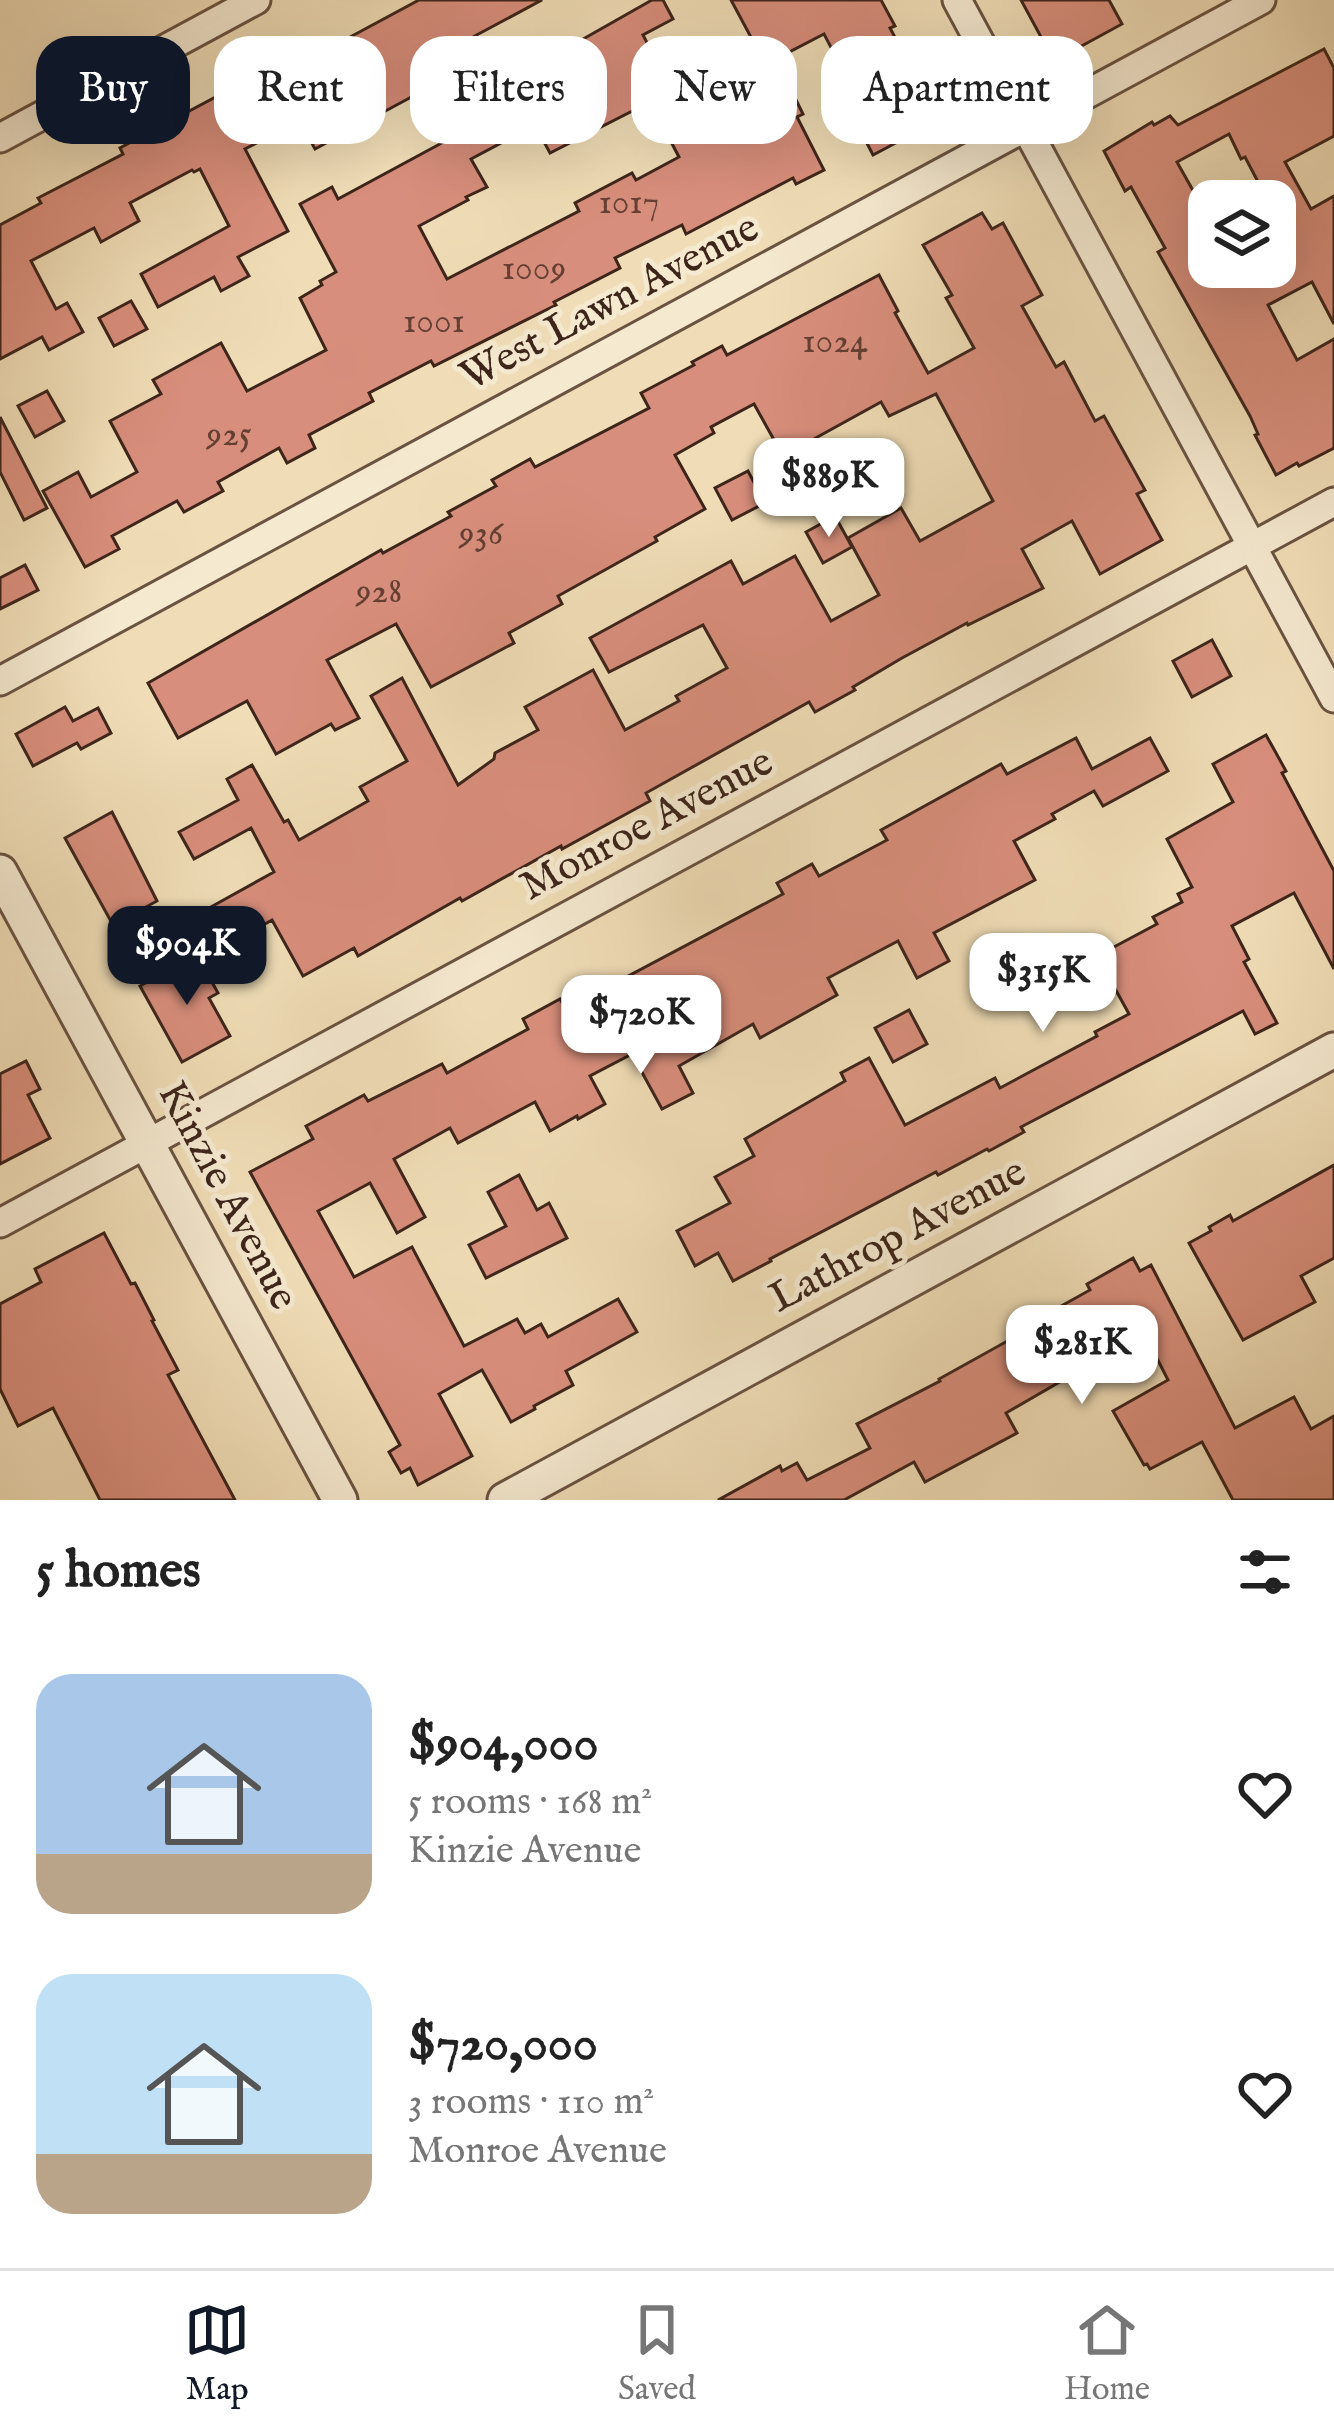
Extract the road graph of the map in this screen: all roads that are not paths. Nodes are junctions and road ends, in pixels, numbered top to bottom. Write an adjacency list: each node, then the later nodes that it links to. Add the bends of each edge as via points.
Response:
1 (256, 0): 6 (street)
2 (957, 0): 4 (street)
3 (1261, 0): 5 (street, West Lawn Avenue)
4 (976, 36)
5 (1093, 90)
6 (0, 138)
7 (994, 144): 11 (street, West Lawn Avenue)
8 (1034, 144): 10 (street)
9 (1334, 502): 10 (street, Monroe Avenue)
10 (1252, 546): 12 (street); 15 (street, Monroe Avenue)
11 (0, 681)
12 (1334, 698)
13 (0, 872): 15 (street, Kinzie Avenue)
14 (1334, 1050): 18 (street, Lathrop Avenue)
15 (147, 1143): 16 (street, Monroe Avenue); 17 (street, Kinzie Avenue)
16 (0, 1222)
17 (340, 1500)
18 (505, 1500)

